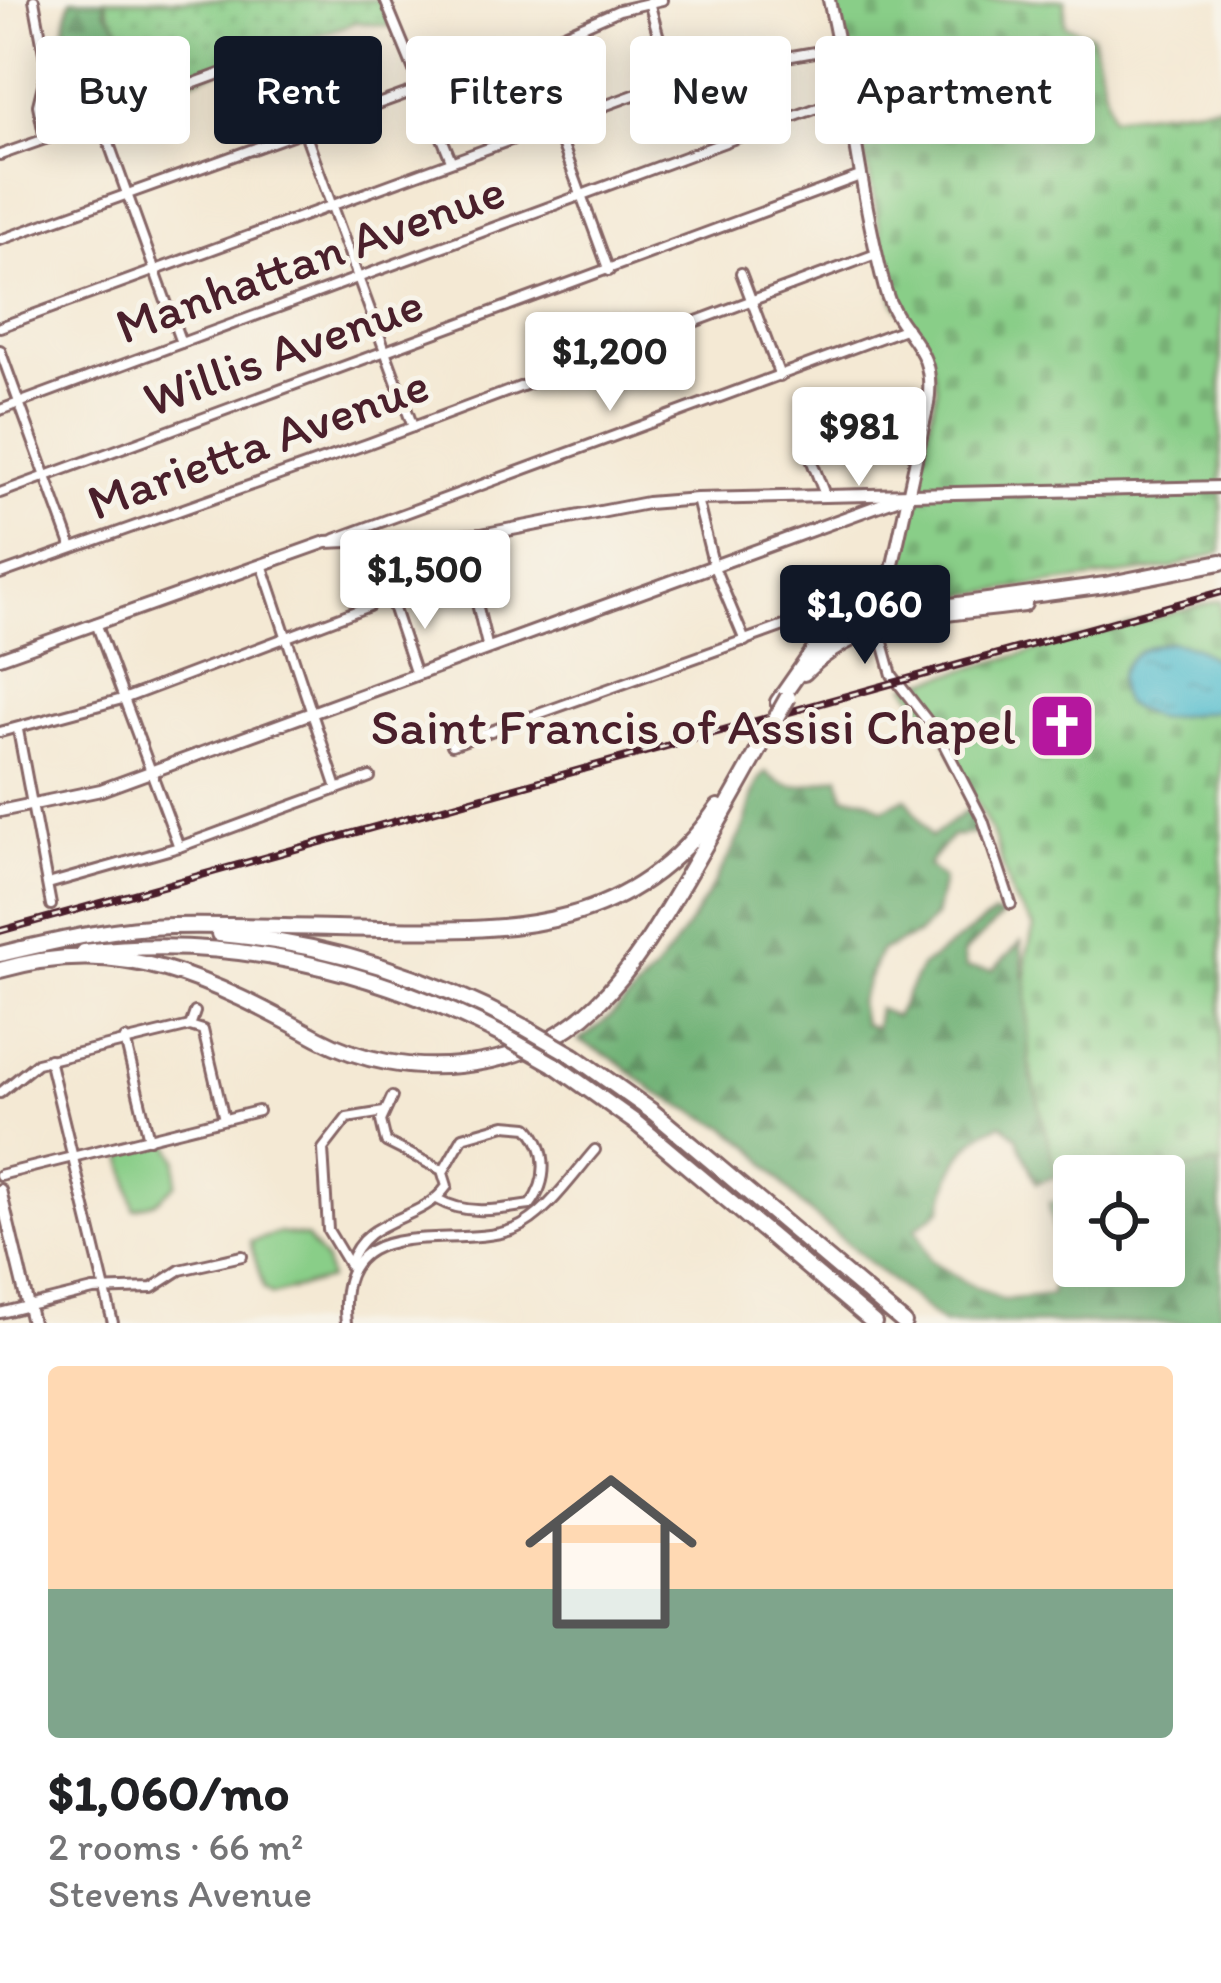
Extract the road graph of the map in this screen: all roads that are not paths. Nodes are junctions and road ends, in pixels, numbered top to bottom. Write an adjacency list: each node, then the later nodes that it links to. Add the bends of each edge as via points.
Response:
1 (34, 0): 6 (street)
2 (385, 0): 10 (street)
3 (662, 0): 5 (street)
4 (829, 0): 9 (street)
5 (649, 2): 7 (street); 8 (street)
6 (41, 36)
7 (563, 36)
8 (658, 36)
9 (836, 36)
10 (406, 46)
11 (815, 109): 24 (street, Manhattan Avenue)
12 (36, 142): 20 (street)
13 (107, 144): 23 (street)
14 (262, 144): 23 (street)
15 (308, 144): 25 (street)
16 (445, 144): 21 (street)
17 (494, 144): 21 (street)
18 (562, 144): 24 (street)
19 (855, 144): 22 (street)
20 (0, 154)
21 (451, 160): 25 (street)
22 (860, 176): 27 (street); 29 (street, Willis Avenue)
23 (126, 191): 26 (street); 28 (street)
24 (581, 197): 29 (street); 31 (street, Manhattan Avenue)
25 (332, 204): 28 (street); 31 (street)
26 (0, 240)
27 (877, 253): 32 (street, Marietta Avenue); 34 (street, via 886,294)
28 (155, 269): 33 (street); 35 (street)
29 (609, 271): 37 (street, Willis Avenue)
30 (741, 273): 32 (street)
31 (358, 278): 35 (street, Manhattan Avenue); 37 (street)
32 (751, 301): 38 (street); 41 (street, Marietta Avenue)
33 (0, 326)
34 (908, 328): 38 (street); 46 (street, via 923,347 931,385)
35 (181, 343): 39 (street, Manhattan Avenue)
36 (0, 350): 39 (street)
37 (386, 351): 41 (street); 43 (street, Willis Avenue)
38 (780, 376): 49 (street)
39 (18, 403): 40 (street, Manhattan Avenue); 43 (street)
40 (0, 410)
41 (413, 427): 50 (street, Marietta Avenue)
42 (807, 449): 47 (street)
43 (44, 476): 45 (street, Willis Avenue); 50 (street)
44 (1221, 487): 46 (street)
45 (0, 494)
46 (905, 494): 47 (street); 53 (street); 56 (street)
47 (826, 497): 48 (street)
48 (698, 499): 49 (street, via 481,535); 53 (street)
49 (326, 542): 51 (street)
50 (72, 548): 54 (street, Marietta Avenue)
51 (262, 564): 60 (street); 61 (street)
52 (1221, 566): 59 (highway)
53 (714, 567): 62 (street); 63 (street)
54 (0, 574)
55 (473, 587): 63 (street)
56 (888, 589): 59 (street); 62 (street)
57 (392, 603): 65 (street)
58 (369, 606): 61 (street)
59 (881, 619): 69 (highway, bridge, via 820,658); 79 (street, via 886,661 940,737 983,820)
60 (96, 623): 64 (street); 66 (street)
61 (289, 638): 66 (street); 67 (street)
62 (745, 640): 71 (street)
63 (488, 651): 65 (street)
64 (0, 658)
65 (417, 676): 67 (street)
66 (126, 698): 68 (street); 72 (street)
67 (315, 714): 72 (street); 74 (street)
68 (18, 729): 70 (street); 75 (street)
69 (766, 729): 81 (highway, via 679,853 619,897 564,920 493,931 157,927); 83 (highway, via 628,975 572,1025 503,1057 443,1067 386,1062 328,1043 190,974)
70 (0, 732)
71 (452, 745)
72 (152, 772): 75 (street); 77 (street)
73 (370, 777): 74 (street)
74 (337, 788): 77 (street)
75 (33, 806): 76 (street); 78 (street)
76 (0, 812)
77 (179, 847): 78 (street)
78 (48, 884): 80 (street)
79 (1011, 904)
80 (51, 905)
81 (64, 940): 82 (highway); 110 (highway, bridge, via 177,932 291,944 409,976 524,1027 664,1121)
82 (0, 954)
83 (55, 957): 84 (highway); 109 (highway, bridge, via 155,946 268,956 380,984 504,1036 636,1123)
84 (0, 970)
85 (195, 1012): 86 (street)
86 (190, 1026): 87 (street); 93 (street, via 203,1030)
87 (125, 1040): 88 (street); 94 (street)
88 (49, 1059): 89 (street); 96 (street)
89 (0, 1093)
90 (392, 1097): 92 (street)
91 (258, 1112): 93 (street)
92 (384, 1112): 97 (street, via 393,1149); 102 (street, via 346,1118 322,1149 328,1230)
93 (224, 1119): 94 (street)
94 (149, 1139): 96 (street)
95 (595, 1150): 102 (street, via 514,1229 396,1239)
96 (73, 1157): 98 (street); 103 (street)
97 (443, 1172): 100 (street, via 447,1186); 100 (street, via 463,1137 528,1127 541,1147 544,1188 530,1205 484,1212)
98 (0, 1174)
99 (0, 1190): 104 (street)
100 (436, 1198): 102 (street, via 368,1233)
101 (242, 1256): 103 (street, via 180,1270 165,1283)
102 (351, 1268): 108 (street)
103 (104, 1289): 104 (street); 107 (street)
104 (28, 1306): 105 (street); 106 (street)
105 (0, 1312)
106 (32, 1323)
107 (113, 1323)
108 (346, 1323)
109 (874, 1323)
110 (904, 1323)

